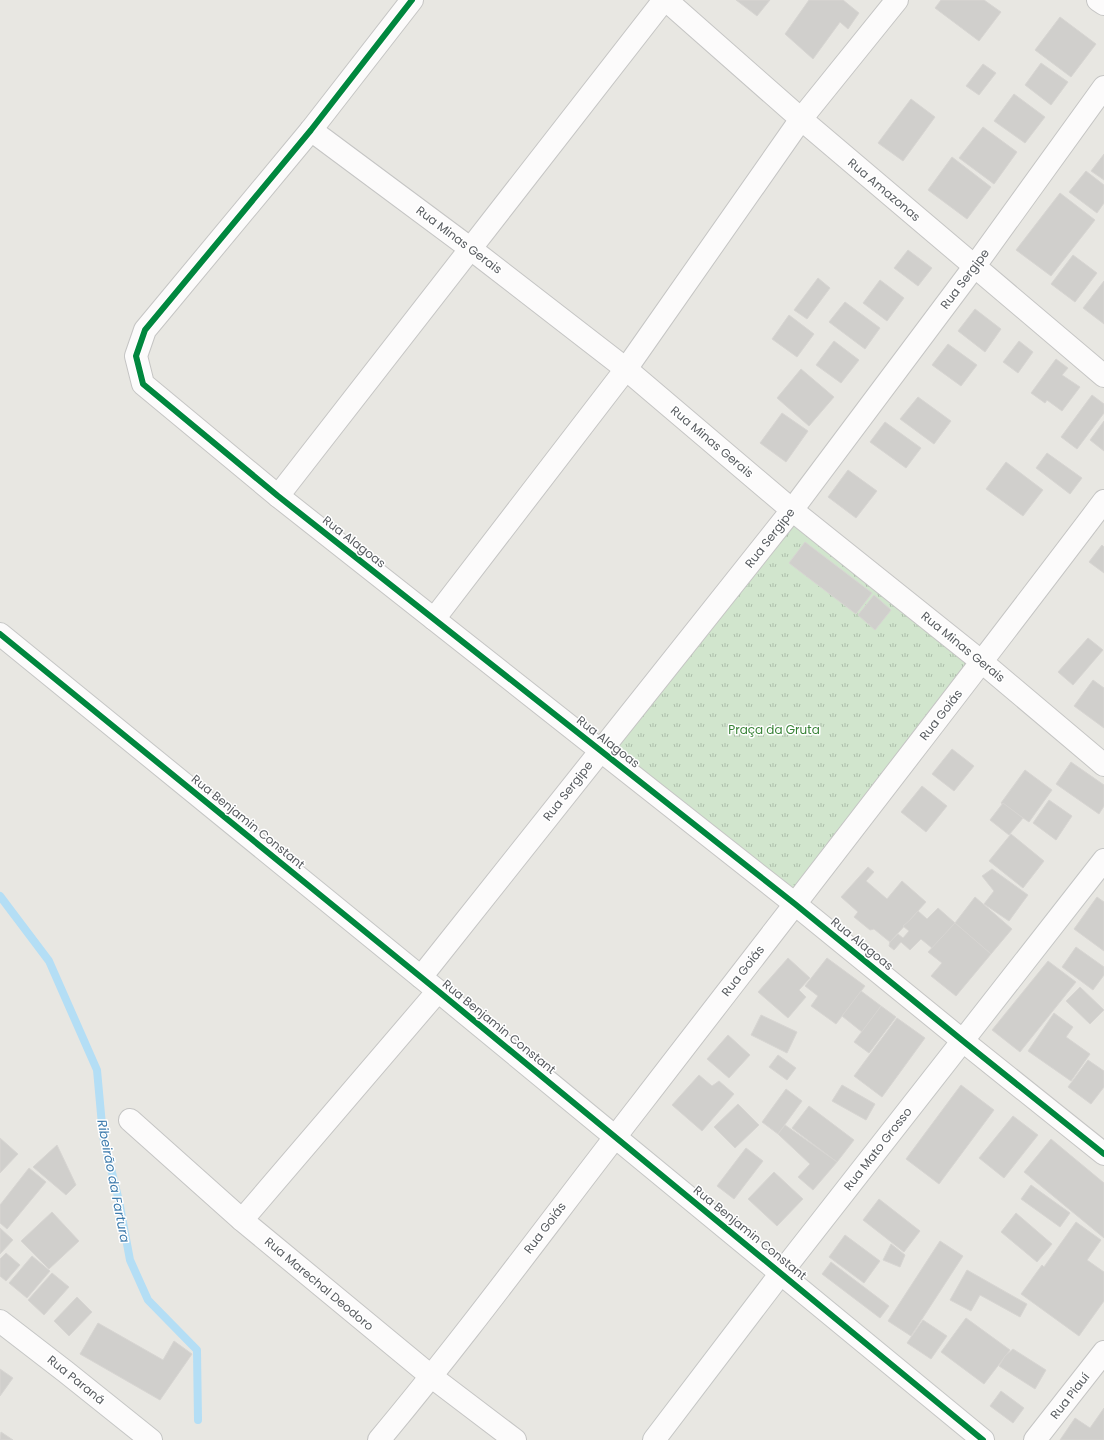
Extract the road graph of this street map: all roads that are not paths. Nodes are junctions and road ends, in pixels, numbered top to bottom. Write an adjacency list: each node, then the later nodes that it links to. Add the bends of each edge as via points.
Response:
1 (412, 0): 8 (street)
2 (665, 0): 7 (street, Rua Amazonas); 9 (street)
3 (897, 0): 7 (street)
4 (1098, 0): 5 (street)
5 (1104, 4)
6 (1104, 87): 10 (street, Rua Sergipe)
7 (801, 119): 10 (street, Rua Amazonas); 11 (street)
8 (311, 130): 9 (street, Rua Minas Gerais); 13 (street, Rua Alagoas, via 145,330 136,356 143,384)
9 (472, 248): 11 (street, Rua Minas Gerais); 13 (street)
10 (974, 267): 12 (street, Rua Amazonas); 15 (street, Rua Sergipe)
11 (626, 369): 15 (street, Rua Minas Gerais); 16 (street)
12 (1104, 376)
13 (278, 496): 16 (street, Rua Alagoas)
14 (1104, 501): 18 (street, Rua Goiás)
15 (792, 510): 18 (street, Rua Minas Gerais); 19 (street, Rua Sergipe)
16 (434, 620): 19 (street, Rua Alagoas)
17 (0, 634): 23 (street, Rua Benjamin Constant)
18 (982, 662): 20 (street, Rua Minas Gerais); 22 (street, Rua Goiás)
19 (601, 750): 22 (street, Rua Alagoas); 23 (street, Rua Sergipe)
20 (1104, 765)
21 (1104, 860): 25 (street, Rua Mato Grosso)
22 (795, 904): 25 (street, Rua Alagoas); 27 (street, Rua Goiás)
23 (421, 977): 24 (street, Rua Benjamin Constant)
24 (438, 991): 27 (street, Rua Benjamin Constant); 29 (street)
25 (963, 1041): 28 (street, Rua Alagoas); 30 (street, Rua Mato Grosso)
26 (130, 1120): 29 (street, Rua Marechal Deodoro)
27 (615, 1137): 30 (street, Rua Benjamin Constant); 33 (street, Rua Goiás)
28 (1104, 1154)
29 (242, 1220): 33 (street, Rua Marechal Deodoro)
30 (781, 1273): 37 (street, Rua Mato Grosso); 38 (street, Rua Benjamin Constant)
31 (0, 1321): 34 (street, Rua Paraná)
32 (1104, 1352): 39 (street, Rua Piauí)
33 (432, 1377): 35 (street, Rua Goiás); 36 (street, Rua Marechal Deodoro)
34 (148, 1439)
35 (379, 1440)
36 (515, 1440)
37 (654, 1440)
38 (983, 1440)
39 (1035, 1440)

